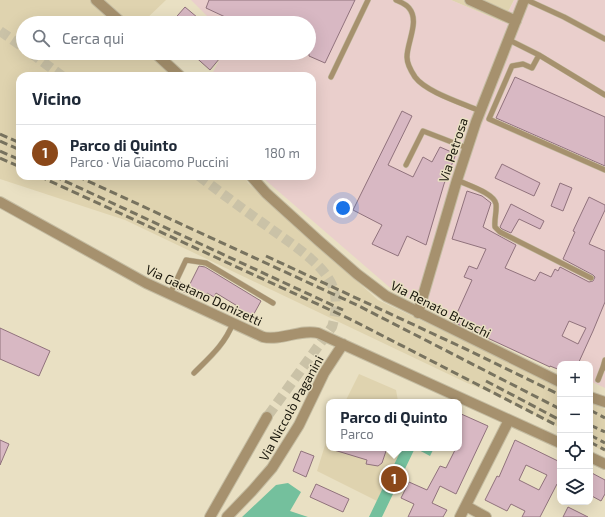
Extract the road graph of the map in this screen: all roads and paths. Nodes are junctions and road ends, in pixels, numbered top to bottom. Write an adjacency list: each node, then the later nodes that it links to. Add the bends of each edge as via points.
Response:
1 (96, 0): 6 (street)
2 (368, 0): 13 (lane)
3 (396, 0): 15 (lane, via 412,13 407,56 415,77 430,89)
4 (470, 0): 7 (street, via 487,5)
5 (525, 0): 7 (street, Via Petrosa); 8 (lane)
6 (114, 16)
7 (516, 21): 9 (street, Via Petrosa)
8 (605, 39)
9 (509, 40): 10 (lane); 15 (street, Via Petrosa)
10 (539, 55): 14 (lane); 18 (lane, via 532,68 523,64 512,66 489,120)
11 (163, 60): 12 (street)
12 (176, 72)
13 (331, 77)
14 (605, 95)
15 (480, 111): 16 (street, Via Petrosa)
16 (468, 148): 17 (lane, via 423,131); 20 (street, Via Petrosa)
17 (406, 165)
18 (605, 170)
19 (255, 180): 25 (street, Via Renato Bruschi, via 357,274 386,296)
20 (457, 180): 22 (lane, via 494,198 495,227 500,232); 25 (street, Via Petrosa)
21 (0, 202): 23 (street, Via Gaetano Donizetti)
22 (591, 278)
23 (170, 294): 24 (lane, via 186,260 206,263); 26 (street, Via Gaetano Donizetti)
24 (273, 303)
25 (418, 313): 32 (street, Via Renato Bruschi)
26 (233, 323): 27 (street, Via Gaetano Donizetti, via 267,338 313,332); 30 (lane, via 228,336)
27 (343, 344): 36 (street, Via Gaetano Donizetti); 42 (street, Via Niccolò Paganini, via 324,372 299,425 272,468)
28 (605, 360): 29 (lane)
29 (604, 367): 31 (lane)
30 (194, 373)
31 (598, 380)
32 (557, 381)
33 (593, 398): 34 (street)
34 (605, 402)
35 (267, 417): 41 (street)
36 (509, 420): 37 (street, Via Gaetano Donizetti); 40 (street)
37 (557, 442)
38 (593, 458): 39 (street)
39 (605, 464)
40 (466, 506): 43 (street); 44 (street)
41 (210, 517)
42 (227, 517)
43 (460, 517)
44 (486, 517)

